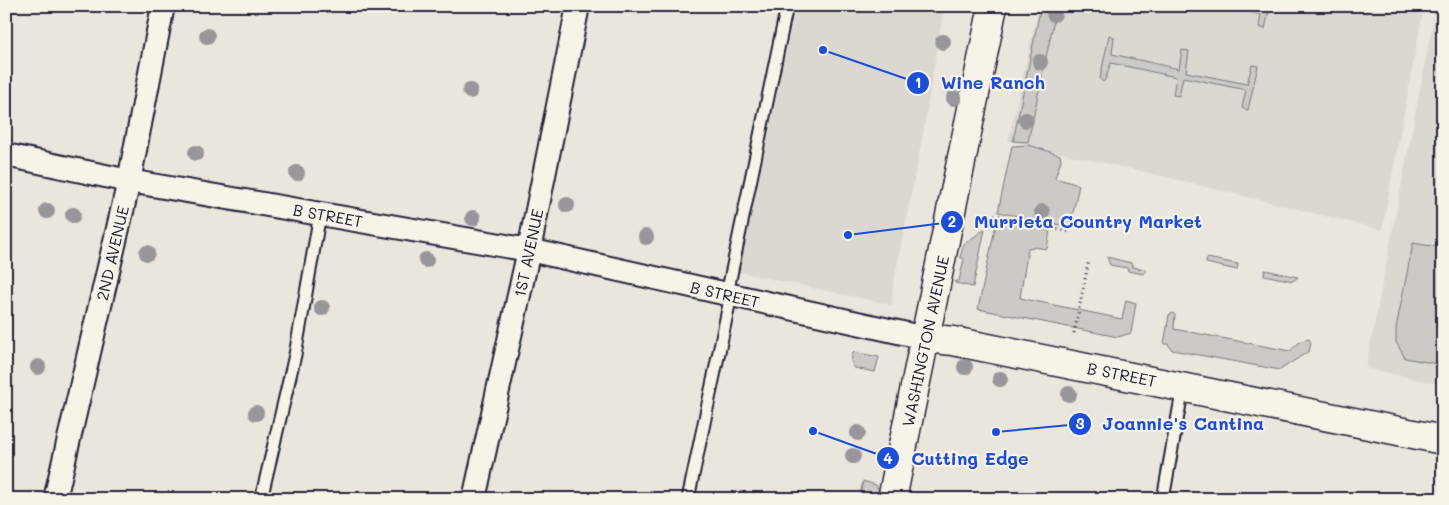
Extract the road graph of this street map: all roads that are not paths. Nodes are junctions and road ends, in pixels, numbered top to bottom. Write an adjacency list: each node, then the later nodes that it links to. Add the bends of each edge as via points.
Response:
1 (163, 6): 6 (street, 2ND AVENUE)
2 (578, 6): 8 (street, 1ST AVENUE)
3 (787, 6): 9 (lane)
4 (993, 6): 10 (street, WASHINGTON AVENUE)
5 (6, 155): 6 (street, B STREET)
6 (129, 180): 7 (street, B STREET); 13 (street, 2ND AVENUE)
7 (320, 214): 8 (street, B STREET); 14 (lane, via 295,354)
8 (529, 250): 9 (street, B STREET); 15 (street, 1ST AVENUE)
9 (729, 295): 10 (street, B STREET); 16 (lane)
10 (925, 338): 11 (street, B STREET); 17 (street, WASHINGTON AVENUE)
11 (1183, 386): 12 (street, B STREET); 18 (lane)
12 (1443, 440)
13 (55, 499)
14 (261, 499)
15 (474, 499)
16 (688, 499)
17 (892, 499)
18 (1162, 499)

